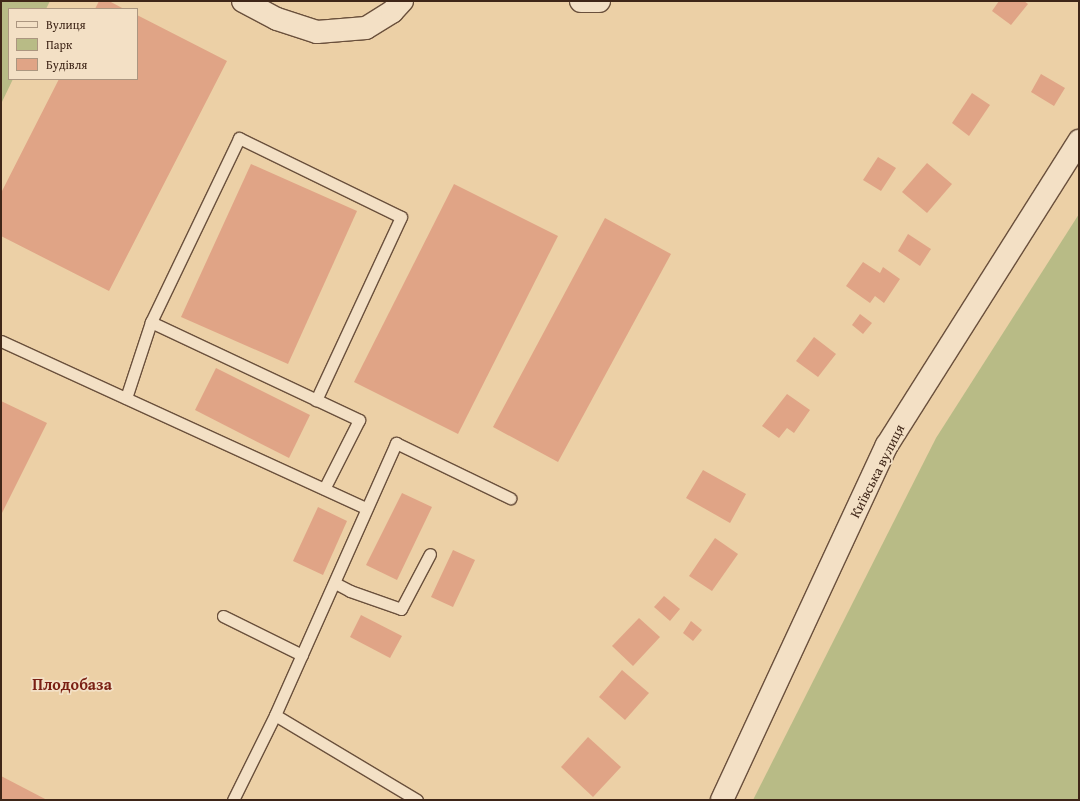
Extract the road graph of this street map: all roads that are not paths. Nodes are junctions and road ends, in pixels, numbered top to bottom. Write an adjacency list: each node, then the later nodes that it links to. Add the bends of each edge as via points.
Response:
1 (243, 1): 2 (main road, via 277,19 318,32 366,28 392,12)
2 (402, 1)
3 (581, 1): 4 (main road)
4 (599, 1)
5 (1079, 141): 20 (main road, Київська вулиця, via 887,445)
6 (151, 322): 8 (lane); 9 (lane); 9 (lane, via 239,138 401,217)
7 (1, 341): 8 (lane)
8 (126, 398): 10 (lane)
9 (316, 400): 10 (lane, via 359,420)
10 (324, 488): 12 (lane)
11 (510, 498): 12 (lane, via 396,444)
12 (366, 508): 14 (lane)
13 (430, 554): 14 (lane, via 401,609)
14 (334, 583): 16 (lane)
15 (223, 616): 16 (lane)
16 (302, 655): 17 (lane)
17 (275, 715): 18 (lane); 19 (lane)
18 (233, 800)
19 (417, 800)
20 (722, 800)

